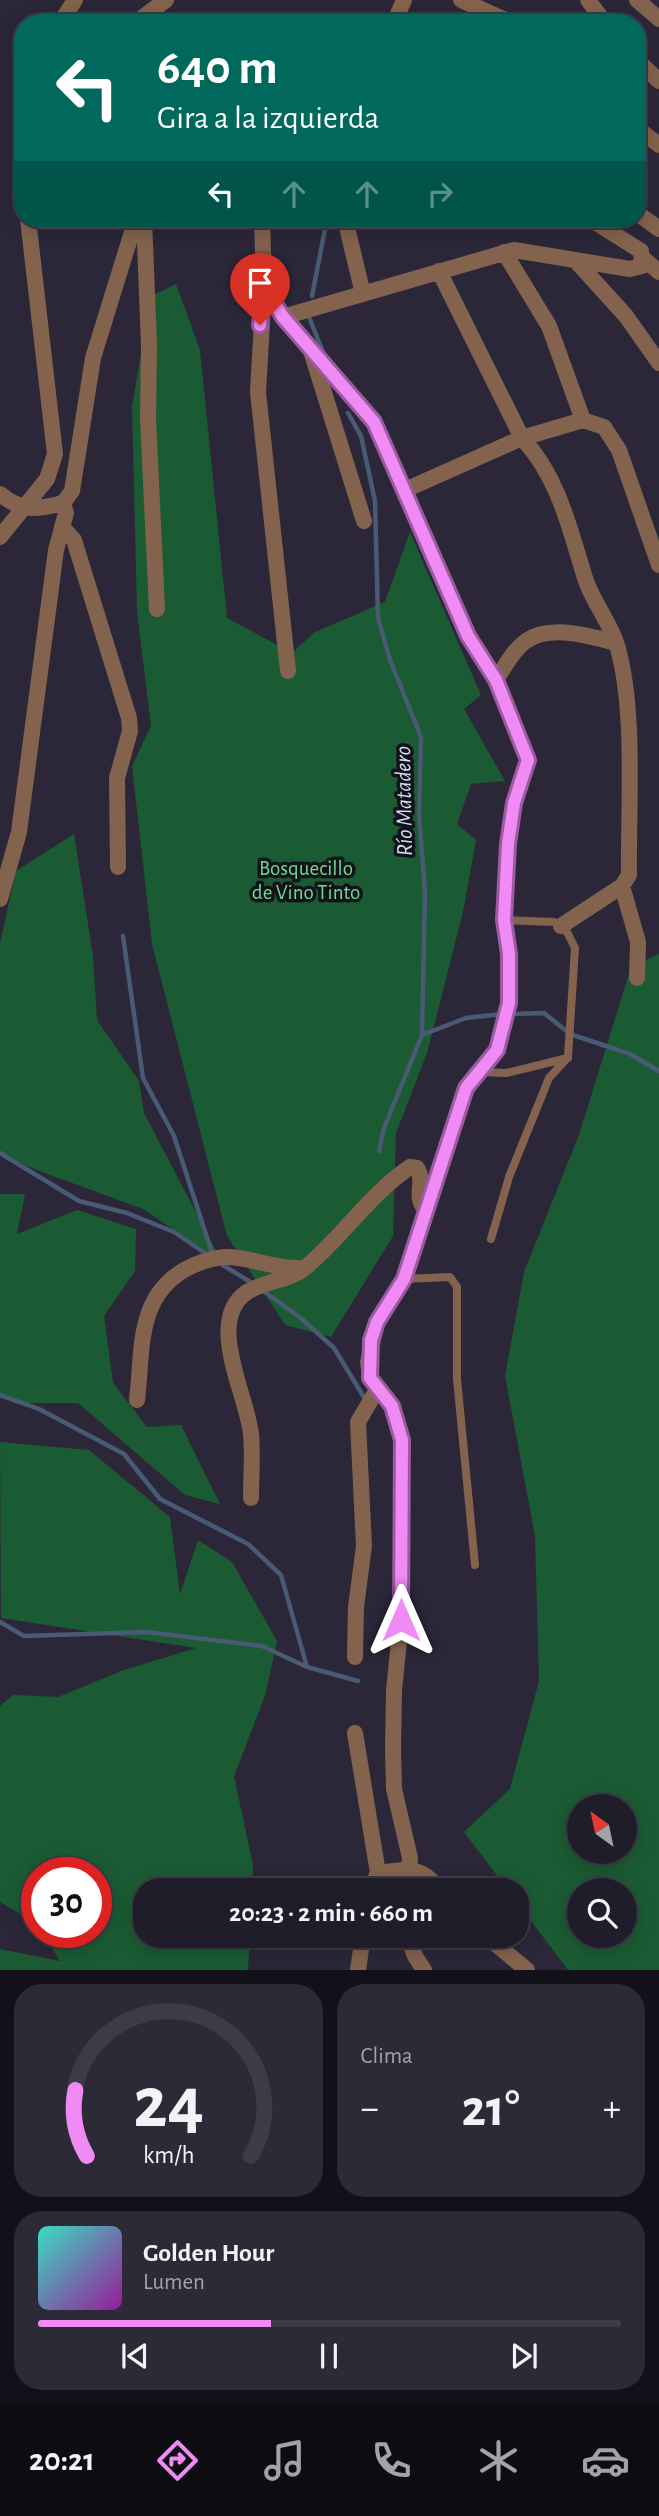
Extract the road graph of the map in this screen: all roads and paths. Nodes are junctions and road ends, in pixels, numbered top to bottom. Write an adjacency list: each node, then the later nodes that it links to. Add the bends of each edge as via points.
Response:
1 (166, 0): 5 (street)
2 (461, 0): 6 (street)
3 (587, 0): 7 (street)
4 (637, 0): 8 (street)
5 (147, 14)
6 (492, 14)
7 (598, 14)
8 (659, 19)
9 (646, 68): 10 (street)
10 (659, 80)
11 (30, 228): 32 (street, via 55,454 47,480)
12 (133, 228): 31 (street, via 93,358 75,478)
13 (144, 228): 37 (street)
14 (262, 228): 22 (street)
15 (347, 228): 23 (street)
16 (604, 228): 18 (street, via 638,249)
17 (504, 252): 19 (street); 20 (street); 27 (street, via 549,326)
18 (644, 259): 19 (street, via 634,270); 21 (street)
19 (576, 261): 26 (street, via 626,316)
20 (439, 271): 23 (street); 28 (street)
21 (659, 272)
22 (264, 286): 24 (street); 39 (street, via 258,392)
23 (363, 293): 24 (street)
24 (283, 317): 25 (street)
25 (310, 348): 29 (street, via 374,422); 33 (street)
26 (659, 363)
27 (583, 420): 28 (street); 36 (street, via 604,427 619,450)
28 (522, 438): 29 (street); 38 (street, via 553,482 586,582)
29 (405, 490): 40 (street, via 468,636)
30 (0, 494): 32 (street)
31 (63, 503): 32 (street); 34 (street)
32 (25, 509): 35 (street)
33 (364, 521)
34 (62, 527): 41 (street, via 74,540 130,718 117,778); 43 (street, via 19,832)
35 (0, 537)
36 (659, 565)
37 (157, 609)
38 (616, 643): 40 (street, via 587,635 544,633 525,641); 42 (street, via 627,722 629,875)
39 (288, 671)
40 (496, 680): 44 (street, via 528,760 514,803)
41 (118, 867)
42 (622, 886): 45 (street); 46 (street, via 638,942)
43 (0, 899)
44 (504, 920): 45 (lane, via 545,920); 48 (street, via 509,1003 497,1050)
45 (561, 926): 47 (lane, via 575,948)
46 (637, 978)
47 (568, 1058): 48 (lane, via 506,1073); 50 (lane, via 549,1078 509,1177)
48 (478, 1072): 49 (street, via 462,1099)
49 (425, 1209): 51 (street, via 419,1199 421,1173 410,1167); 52 (street)
50 (491, 1239)
51 (305, 1268): 54 (street, via 280,1269 226,1257 194,1265 167,1280 147,1314); 55 (street, via 247,1292 229,1323 230,1358 244,1395 251,1435)
52 (404, 1279): 53 (street, via 371,1340 370,1378); 56 (lane, via 450,1277 457,1287 456,1369)
53 (377, 1388): 57 (street, via 358,1422 364,1546); 59 (street, via 392,1406 402,1440 401,1620 393,1762)
54 (137, 1400)
55 (251, 1498)
56 (475, 1566)
57 (355, 1657)
58 (355, 1733): 60 (street)
59 (410, 1869): 60 (street); 62 (street); 63 (street)
60 (378, 1873): 61 (street)
61 (376, 1878)
62 (409, 1878)
63 (431, 1878)
64 (361, 1948): 67 (street)
65 (412, 1948): 68 (street)
66 (500, 1948): 69 (street)
67 (358, 1970)
68 (424, 1970)
69 (527, 1970)

